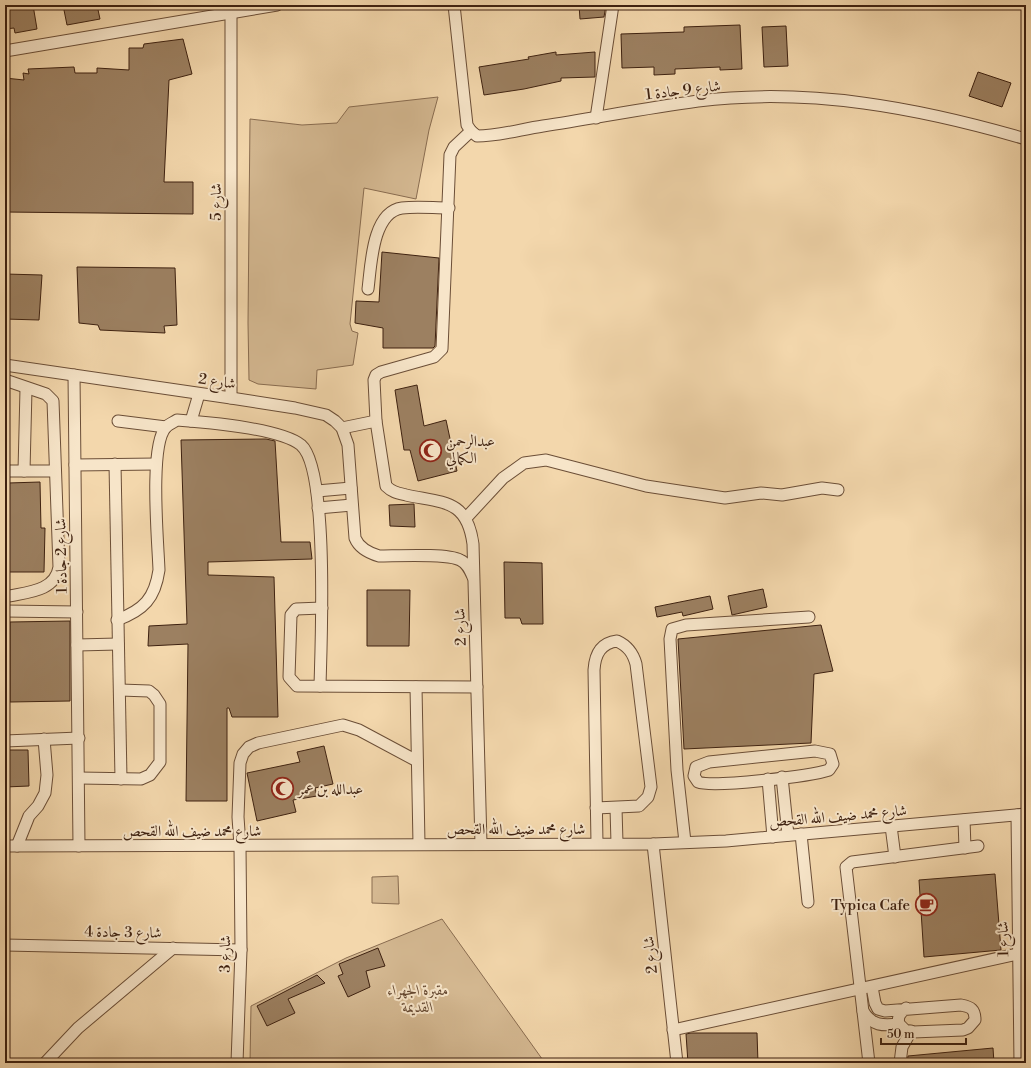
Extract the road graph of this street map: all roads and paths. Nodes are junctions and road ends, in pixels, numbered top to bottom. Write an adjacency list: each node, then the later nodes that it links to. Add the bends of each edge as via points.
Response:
1 (277, 5): 4 (street)
2 (454, 5): 7 (street, via 467,125)
3 (613, 5): 6 (street)
4 (231, 9): 5 (street); 16 (street, شارع 5)
5 (5, 51)
6 (596, 118): 7 (street, شارع 9 جادة 1, via 482,136 477,136); 8 (street, شارع 9 جادة 1, via 699,101 739,98 839,100 916,111)
7 (471, 131): 9 (street, via 450,155)
8 (1026, 139)
9 (449, 208): 10 (street, via 401,208 390,212 379,227 375,239); 19 (street, via 442,349 434,357 376,375)
10 (368, 289)
11 (5, 365): 12 (street, شارع 2)
12 (74, 375): 15 (street, شارع 2); 24 (street, شارع 2 جادة 1)
13 (5, 380): 14 (street)
14 (26, 389): 26 (street, via 46,394 53,401); 27 (street)
15 (199, 394): 16 (street, شارع 2); 18 (street)
16 (231, 398): 21 (street, شارع 2, via 326,415)
17 (118, 420): 20 (street)
18 (191, 421): 20 (street, via 177,420); 30 (street, via 265,431 301,445 313,467)
19 (376, 421): 21 (street); 33 (street, via 384,480 389,489 447,503)
20 (166, 427): 23 (street, via 162,434)
21 (342, 428): 28 (street, via 348,445)
22 (115, 464): 23 (street); 24 (street); 42 (street)
23 (156, 464): 42 (street, via 159,570 156,586 150,598 132,615)
24 (75, 465): 34 (street, شارع 2 جادة 1)
25 (5, 471): 27 (street)
26 (55, 471): 27 (street); 35 (street)
27 (24, 472)
28 (351, 488): 30 (street); 31 (street)
29 (838, 490): 33 (street, via 822,488 782,495 761,493 725,498 646,486 546,460 524,463 503,478)
30 (317, 491): 32 (street)
31 (352, 505): 32 (street); 36 (street, via 355,538 369,553 379,556 458,558)
32 (318, 508): 38 (street)
33 (466, 518): 36 (street, شارع 2, via 473,544)
34 (76, 548): 35 (street); 40 (street, شارع 2 جادة 1)
35 (58, 549): 37 (street, via 58,574 51,584)
36 (474, 577): 47 (street, شارع 2)
37 (5, 597)
38 (322, 608): 45 (street); 45 (street, via 300,608 293,612 289,677 297,686)
39 (5, 611): 40 (street)
40 (77, 612): 44 (street, شارع 2 جادة 1)
41 (809, 617): 65 (street, via 672,628 670,646)
42 (117, 620): 43 (street)
43 (118, 644): 44 (street); 48 (street)
44 (77, 645): 49 (street, شارع 2 جادة 1)
45 (320, 686): 46 (street)
46 (416, 687): 47 (street); 52 (street)
47 (477, 687): 69 (street, شارع 2)
48 (120, 690): 55 (street); 55 (street, via 149,691 160,704 160,762 150,775)
49 (79, 738): 50 (street); 54 (street, شارع 2 جادة 1)
50 (44, 739): 51 (street); 72 (street, via 47,774 44,793 38,806 28,816)
51 (5, 741)
52 (417, 761): 68 (street); 74 (street, شارع 3, via 359,730 343,725 249,747 240,763)
53 (782, 777): 56 (street); 56 (street, via 829,770 833,764 833,757 826,752 815,751 708,762 696,766 694,773 698,782 706,784); 63 (street)
54 (79, 778): 55 (street); 73 (street, شارع 2 جادة 1)
55 (121, 779)
56 (768, 779): 64 (street)
57 (596, 808): 58 (street); 58 (street, via 594,662 605,644 617,641 629,649 636,664 651,787 648,797 639,806); 66 (street)
58 (616, 808): 67 (street)
59 (1021, 814): 60 (street, شارع محمد ضيف الله القحص); 78 (street, شارع 1)
60 (964, 820): 61 (street, شارع محمد ضيف الله القحص); 76 (street)
61 (891, 826): 62 (street, شارع محمد ضيف الله القحص); 77 (street)
62 (801, 834): 63 (street, شارع محمد ضيف الله القحص); 79 (street)
63 (788, 835): 64 (street, شارع محمد ضيف الله القحص)
64 (773, 837): 65 (street, شارع محمد ضيف الله القحص)
65 (684, 842): 70 (street, شارع محمد ضيف الله القحص)
66 (597, 843): 67 (street, شارع محمد ضيف الله القحص); 69 (street, شارع محمد ضيف الله القحص)
67 (617, 843): 70 (street, شارع محمد ضيف الله القحص)
68 (419, 844): 69 (street, شارع محمد ضيف الله القحص); 74 (street, شارع محمد ضيف الله القحص)
69 (482, 844)
70 (653, 844): 90 (street, شارع 2)
71 (5, 846): 72 (street, شارع محمد ضيف الله القحص)
72 (17, 846): 73 (street, شارع محمد ضيف الله القحص)
73 (79, 846): 74 (street, شارع محمد ضيف الله القحص)
74 (240, 846): 82 (street, شارع 3)
75 (978, 846): 76 (street)
76 (965, 848): 77 (street)
77 (895, 857): 86 (street, via 852,862 846,867)
78 (1022, 895): 83 (street, شارع 1)
79 (808, 902)
80 (5, 944): 81 (street, شارع 3 جادة 4)
81 (173, 948): 82 (street, شارع 3 جادة 4); 94 (street, via 78,1028)
82 (240, 950): 95 (street, شارع 3)
83 (1022, 953): 84 (street, شارع 1); 85 (street)
84 (1022, 977): 91 (street, شارع 1)
85 (872, 987): 86 (street); 87 (street, via 878,1009 891,1012)
86 (860, 990): 88 (street); 90 (street)
87 (906, 1008): 89 (street, via 900,1012); 92 (street, via 961,1005 970,1007 975,1014 972,1025 963,1030)
88 (862, 1010): 89 (street, via 867,1018 882,1026); 97 (street)
89 (899, 1024): 92 (street)
90 (673, 1030): 96 (street, شارع 2)
91 (1023, 1030): 93 (street, شارع 1)
92 (911, 1031): 98 (street, via 902,1047)
93 (1023, 1049): 99 (street, شارع 1)
94 (45, 1063)
95 (237, 1063)
96 (677, 1063)
97 (869, 1063)
98 (900, 1063)
99 (1020, 1063)

